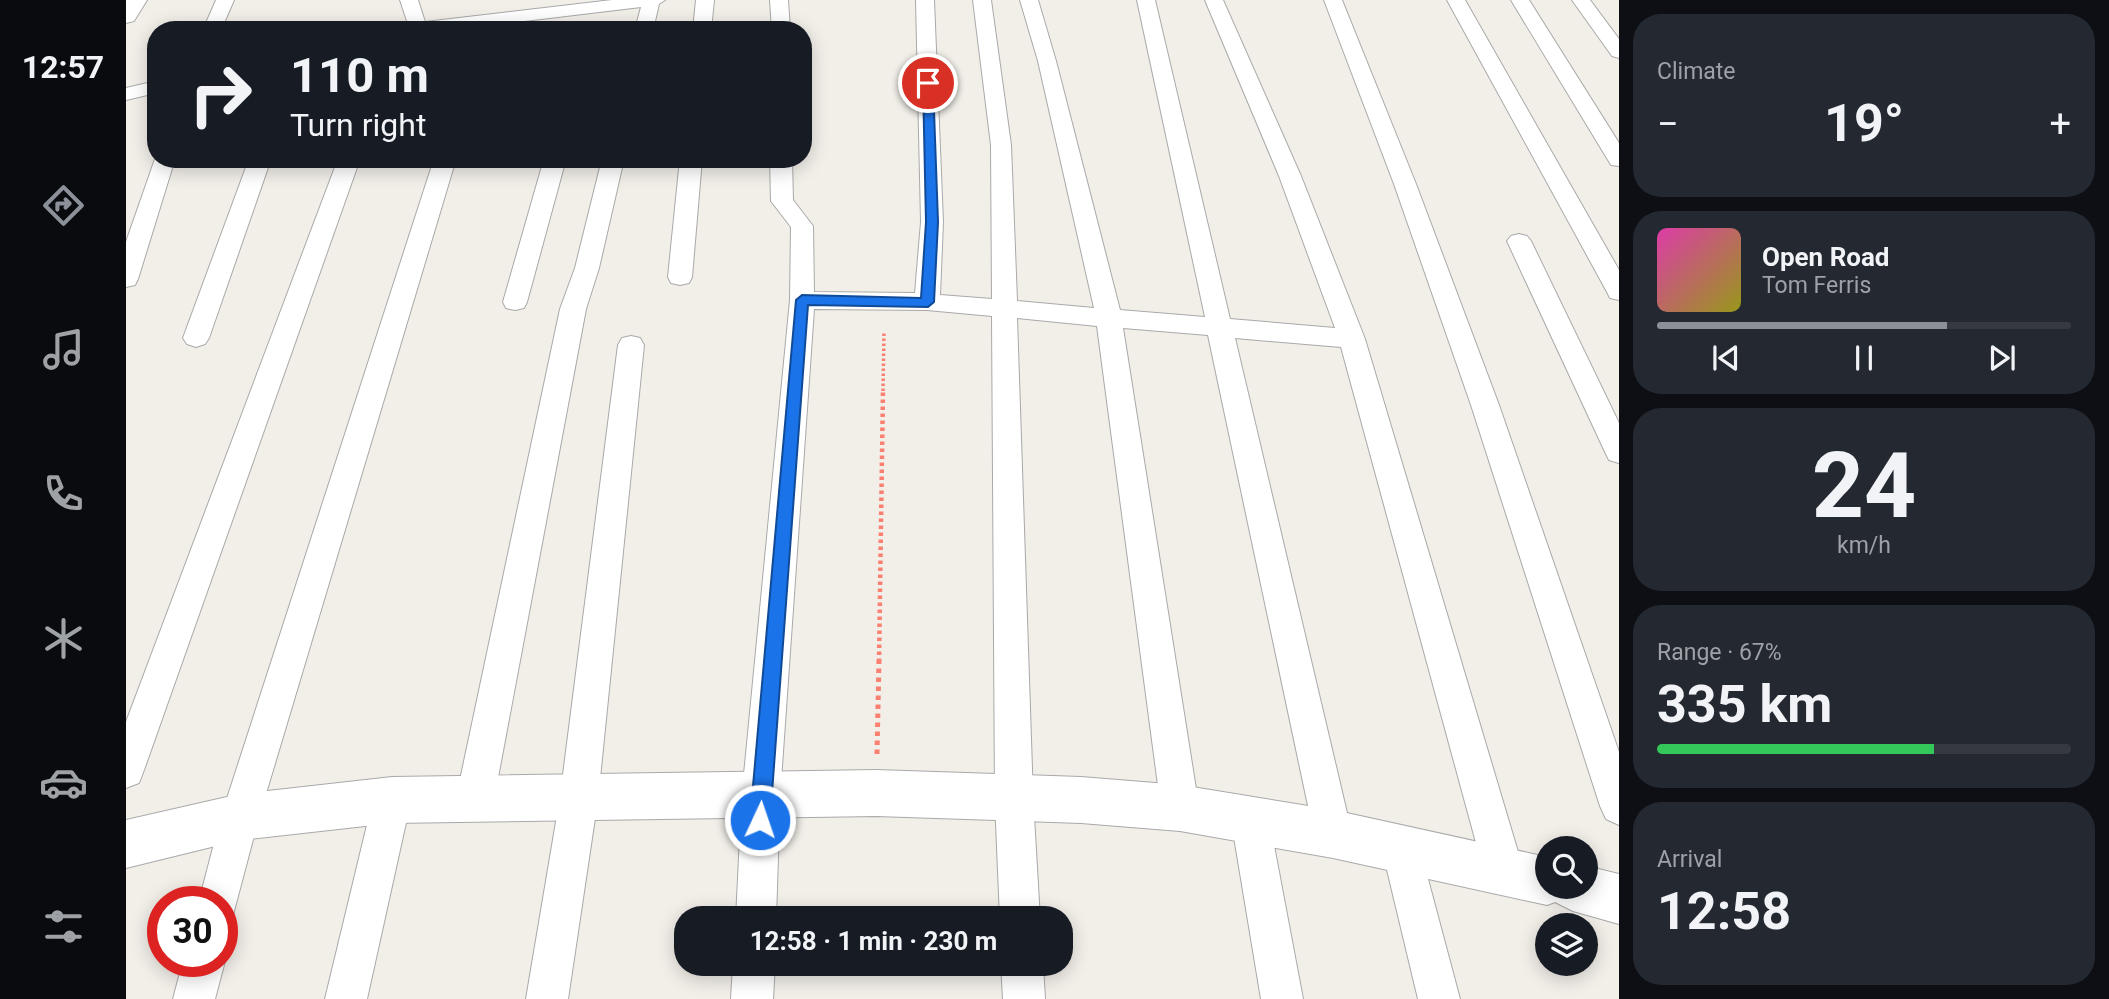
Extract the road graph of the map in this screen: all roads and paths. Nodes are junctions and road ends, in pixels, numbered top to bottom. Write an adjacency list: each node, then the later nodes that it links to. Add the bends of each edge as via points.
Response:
1 (136, 0): 20 (street)
2 (225, 0): 21 (street)
3 (409, 0): 22 (street)
4 (465, 0): 23 (street)
5 (656, 0): 17 (street)
6 (705, 0): 27 (street)
7 (779, 0): 28 (street)
8 (925, 0): 47 (street, via 932,222)
9 (982, 0): 48 (street, via 1002,145)
10 (1029, 0): 49 (street)
11 (1146, 0): 50 (street)
12 (1214, 0): 53 (street, via 1290,176)
13 (1333, 0): 63 (street, via 1485,405)
14 (1456, 0): 44 (street)
15 (1520, 0): 32 (street)
16 (1581, 0): 29 (street)
17 (651, 1): 19 (street); 26 (street)
18 (524, 8): 19 (street); 24 (street)
19 (597, 8): 25 (street)
20 (126, 16)
21 (216, 21)
22 (410, 21)
23 (469, 21)
24 (485, 21)
25 (593, 21)
26 (646, 21)
27 (703, 21)
28 (780, 21)
29 (1619, 52)
30 (147, 89): 31 (street)
31 (126, 94)
32 (1619, 160)
33 (161, 168): 43 (street)
34 (257, 168): 52 (street)
35 (346, 168): 56 (street)
36 (442, 168): 65 (street)
37 (552, 168): 46 (street)
38 (611, 168): 60 (street, via 573,309)
39 (690, 168): 42 (street)
40 (781, 168): 45 (street, via 782,201 802,226)
41 (1519, 241): 55 (street)
42 (680, 278)
43 (126, 279)
44 (1619, 292)
45 (802, 300): 47 (street); 58 (street)
46 (515, 302)
47 (928, 302): 48 (street)
48 (1005, 309): 49 (street); 61 (street)
49 (1109, 318): 50 (street); 64 (street)
50 (1221, 327): 53 (street); 67 (street)
51 (884, 331): 57 (path)
52 (196, 338)
53 (1352, 339): 70 (street)
54 (631, 345): 59 (street)
55 (1619, 452)
56 (126, 770)
57 (876, 793): 58 (street); 61 (street)
58 (761, 796): 59 (street); 74 (street)
59 (579, 798): 60 (street); 81 (street)
60 (475, 799): 62 (street)
61 (1014, 799): 64 (street); 75 (street)
62 (392, 800): 65 (street); 80 (street)
63 (1619, 806)
64 (1180, 808): 66 (street)
65 (240, 817): 68 (street); 71 (street)
66 (1250, 819): 67 (street); 84 (street)
67 (1334, 834): 69 (street)
68 (126, 844)
69 (1401, 849): 70 (street); 85 (street)
70 (1526, 876)
71 (223, 886)
72 (1598, 894): 73 (street)
73 (1619, 899)
74 (757, 906)
75 (1019, 906)
76 (753, 976): 82 (street)
77 (1023, 976): 83 (street)
78 (200, 977): 79 (street)
79 (194, 999)
80 (346, 999)
81 (547, 999)
82 (752, 999)
83 (1024, 999)
84 (1282, 999)
85 (1439, 999)

